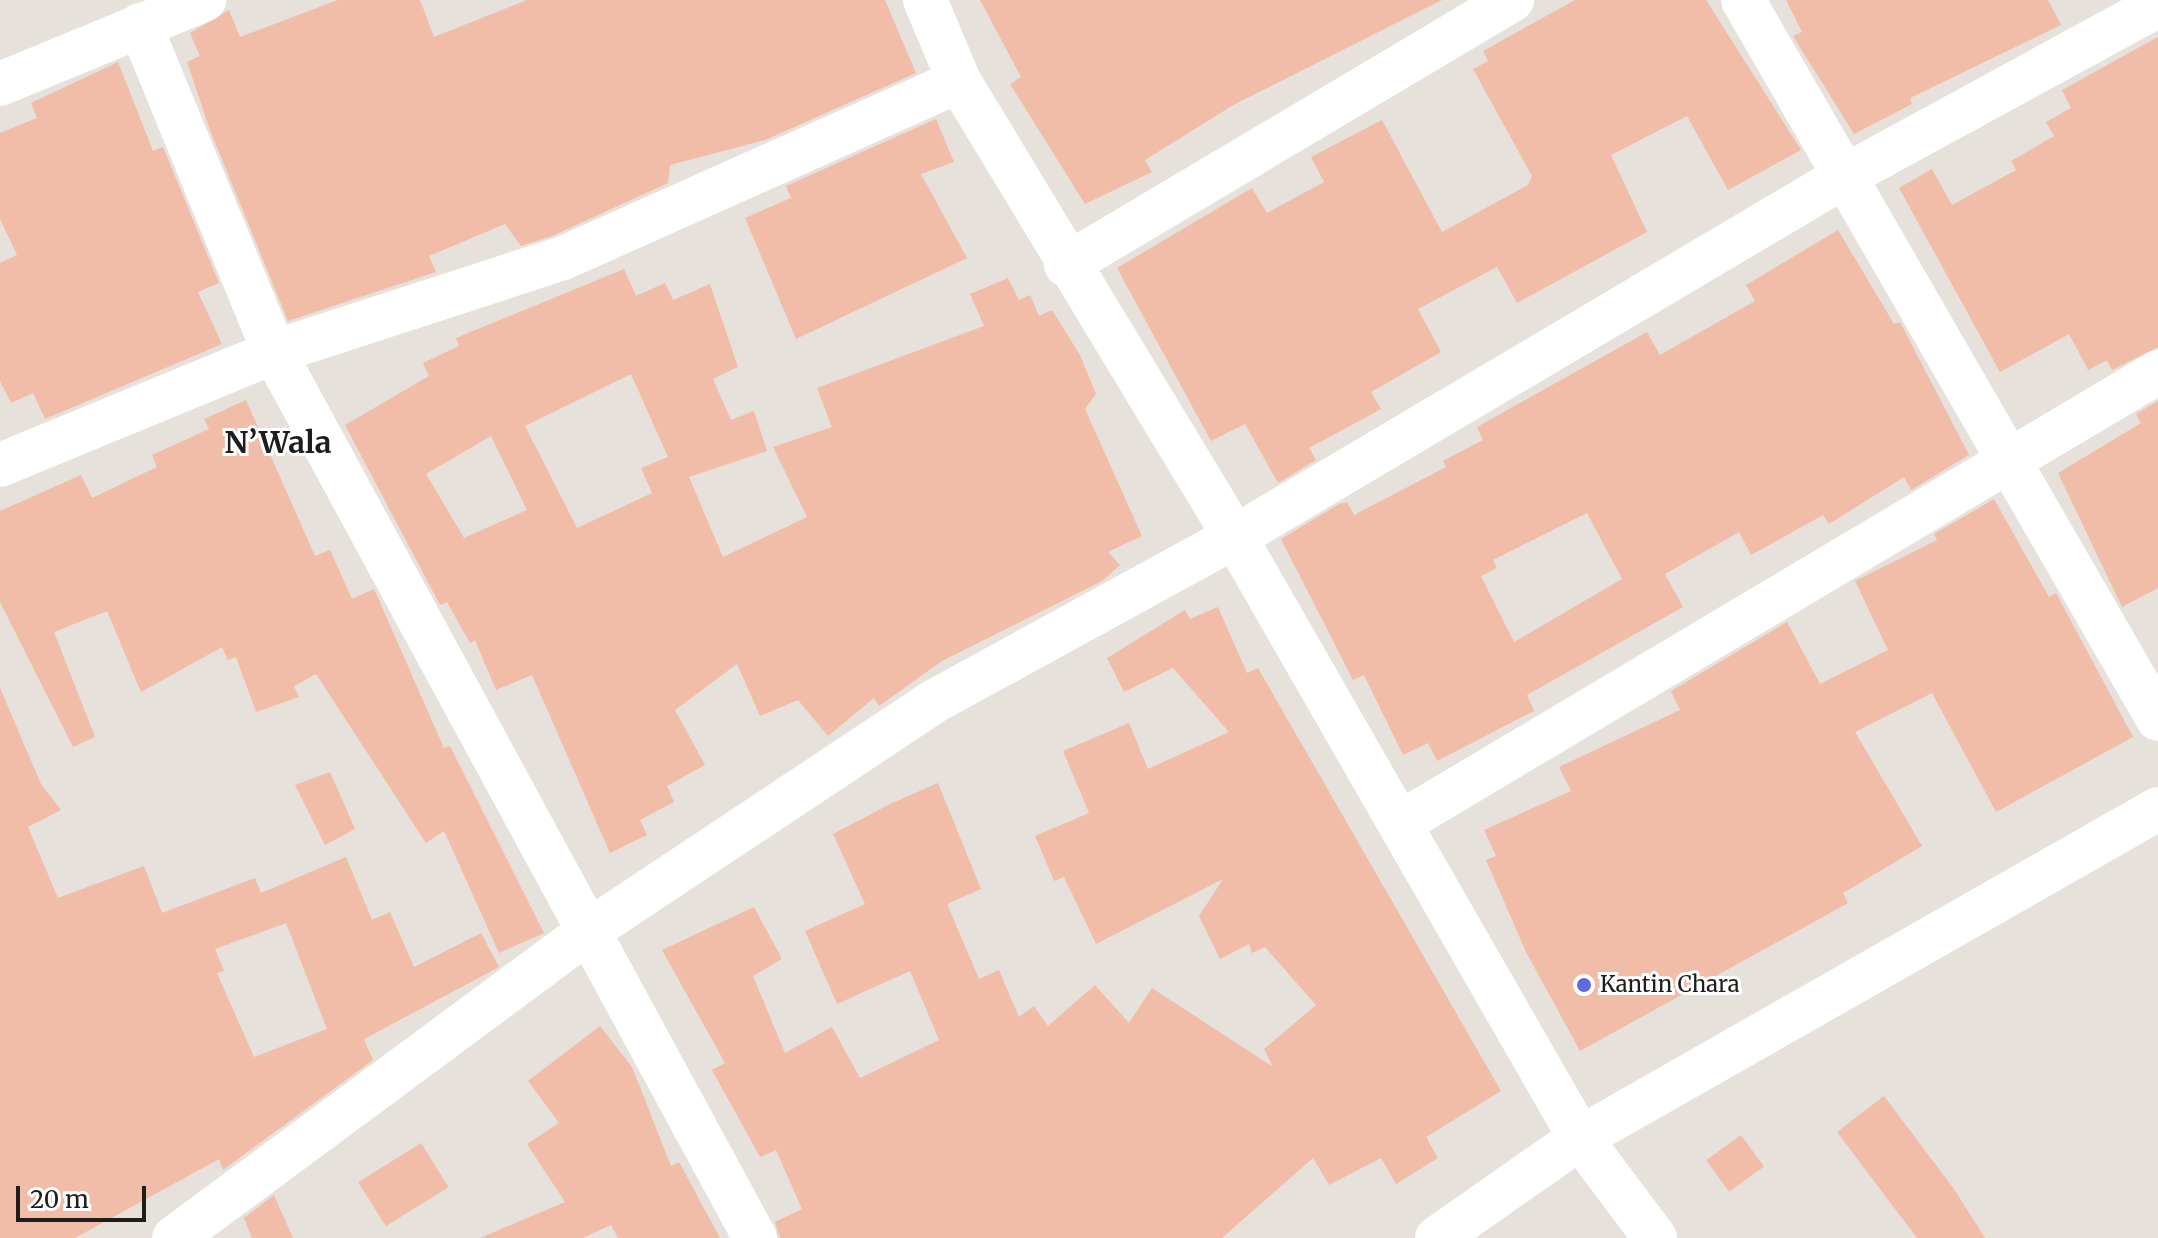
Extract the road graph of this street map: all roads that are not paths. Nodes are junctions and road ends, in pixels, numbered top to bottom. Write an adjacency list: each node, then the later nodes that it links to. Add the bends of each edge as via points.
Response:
1 (204, 0): 6 (street)
2 (925, 0): 7 (street)
3 (1512, 0): 10 (street)
4 (1743, 0): 9 (street)
5 (2158, 5): 9 (street)
6 (140, 25): 8 (street); 11 (street)
7 (959, 81): 10 (street); 11 (street, via 561,259)
8 (0, 84)
9 (1845, 176): 13 (street); 15 (street)
10 (1066, 265): 15 (street)
11 (274, 352): 14 (street); 19 (street)
12 (2158, 372): 13 (street)
13 (2005, 458): 16 (street); 18 (street)
14 (0, 465)
15 (1235, 537): 18 (street); 19 (street, via 933,702)
16 (2158, 719)
17 (2158, 809): 20 (street)
18 (1400, 823): 20 (street)
19 (593, 928): 21 (street); 22 (street)
20 (1580, 1138): 23 (street); 24 (street)
21 (174, 1238)
22 (755, 1238)
23 (1437, 1238)
24 (1655, 1238)

